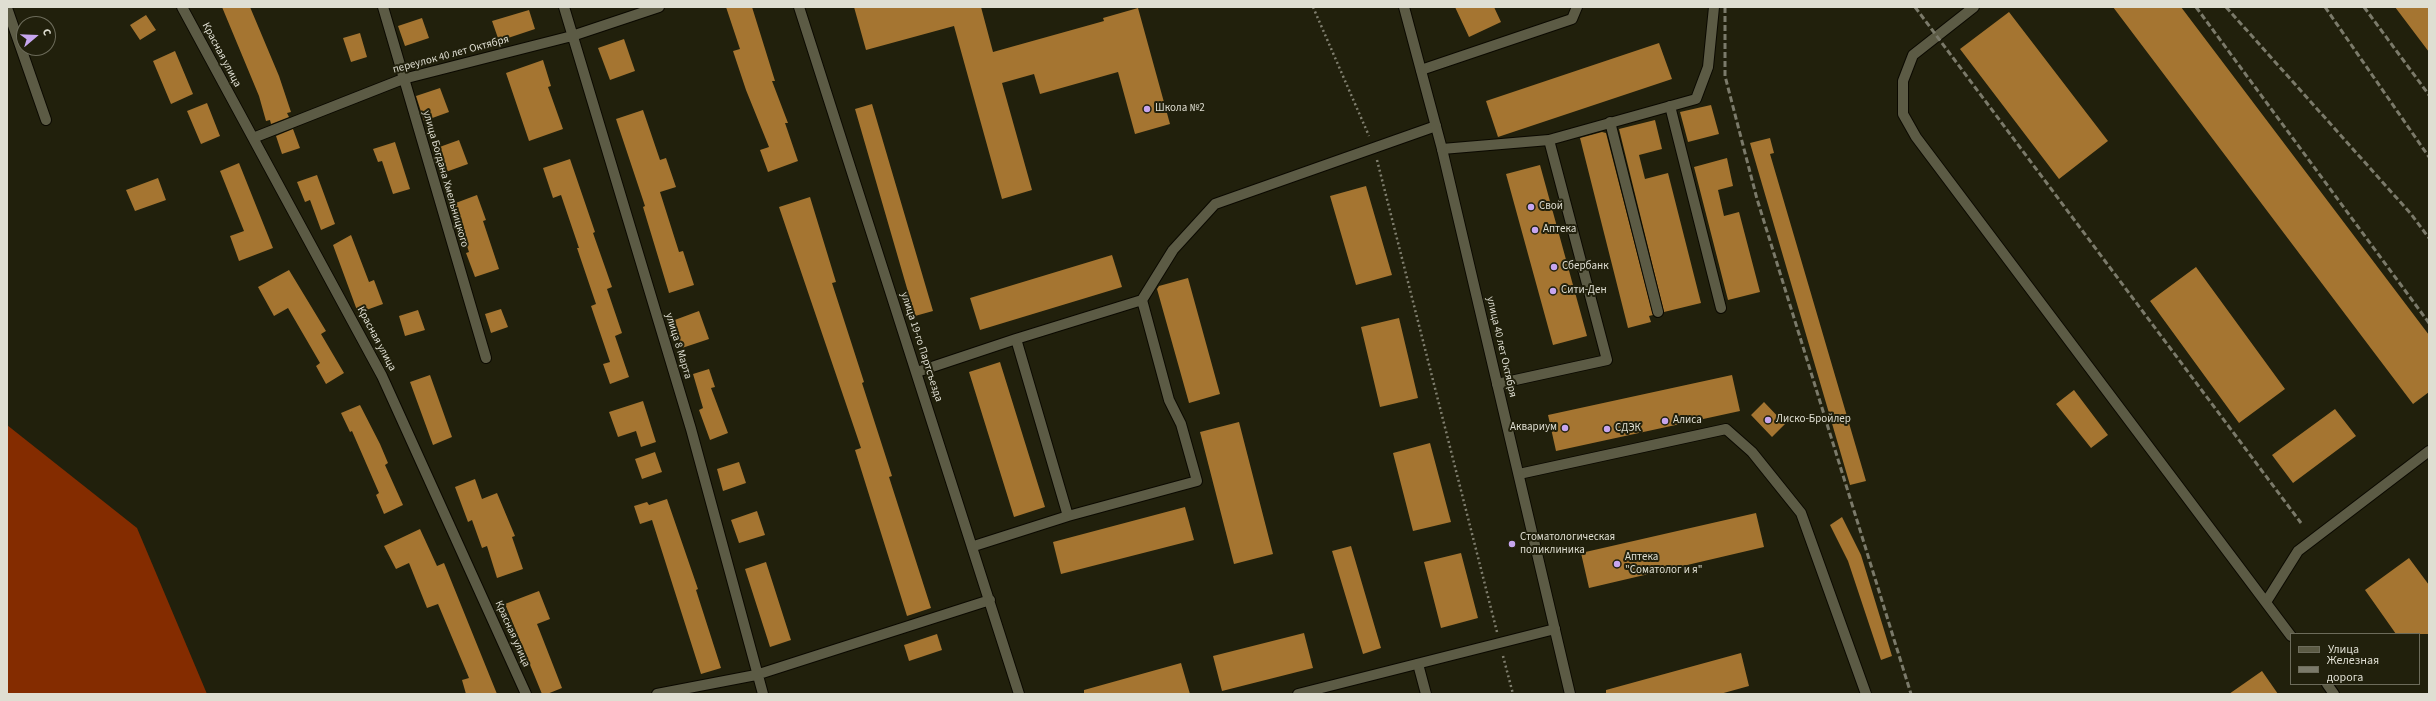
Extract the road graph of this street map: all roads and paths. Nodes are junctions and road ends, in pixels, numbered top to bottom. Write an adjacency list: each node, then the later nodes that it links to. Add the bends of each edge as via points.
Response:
1 (182, 7): 19 (street, Красная улица)
2 (383, 7): 14 (street, улица Богдана Хмельницкого)
3 (564, 7): 12 (street, улица 8 Марта)
4 (659, 7): 12 (street, переулок 40 лет Октября)
5 (799, 7): 28 (street, улица 19-го Партсъезда)
6 (1313, 7): 21 (path)
7 (1404, 7): 13 (street, улица 40 лет Октября)
8 (1577, 7): 13 (street, via 1572,19)
9 (1714, 7): 15 (street, via 1708,67 1696,99)
10 (1974, 7): 35 (street, via 1913,55 1903,80 1903,114 1916,137)
11 (7, 8): 16 (street)
12 (572, 36): 14 (street, переулок 40 лет Октября); 40 (street, улица 8 Марта, via 691,428)
13 (1421, 70): 18 (street, улица 40 лет Октября)
14 (403, 79): 19 (street, переулок 40 лет Октября); 27 (street, улица Богдана Хмельницкого)
15 (1670, 106): 17 (street); 24 (street)
16 (46, 120)
17 (1610, 122): 20 (street); 25 (street)
18 (1436, 126): 21 (street); 22 (street, улица 40 лет Октября)
19 (253, 138): 42 (street, Красная улица, via 382,376)
20 (1549, 140): 22 (street); 29 (street, via 1607,360)
21 (1373, 146): 23 (street, via 1215,204 1173,250); 38 (path)
22 (1442, 150): 29 (street, улица 40 лет Октября)
23 (1142, 300): 26 (street); 32 (street, via 1169,400 1182,424 1197,481)
24 (1721, 308)
25 (1658, 312)
26 (1016, 339): 28 (street); 32 (street)
27 (486, 358)
28 (917, 372): 33 (street, улица 19-го Партсъезда)
29 (1497, 384): 31 (street, улица 40 лет Октября)
30 (2429, 451): 35 (street, via 2298,551)
31 (1519, 474): 36 (street, улица 40 лет Октября); 50 (street, via 1726,428 1752,452 1801,513)
32 (1068, 516): 33 (street)
33 (974, 546): 34 (street, улица 19-го Партсъезда)
34 (990, 600): 40 (street); 45 (street, улица 19-го Партсъезда)
35 (2266, 602): 37 (street)
36 (1555, 629): 38 (street); 49 (street, улица 40 лет Октября)
37 (2290, 635)
38 (1500, 643): 39 (street); 48 (path)
39 (1418, 664): 46 (street); 47 (street)
40 (756, 675): 43 (street); 44 (street, улица 8 Марта)
41 (2328, 685): 51 (street)
42 (526, 694)
43 (656, 694)
44 (763, 694)
45 (1019, 694)
46 (1298, 694)
47 (1426, 694)
48 (1513, 694)
49 (1570, 694)
50 (1866, 694)
51 (2334, 694)

